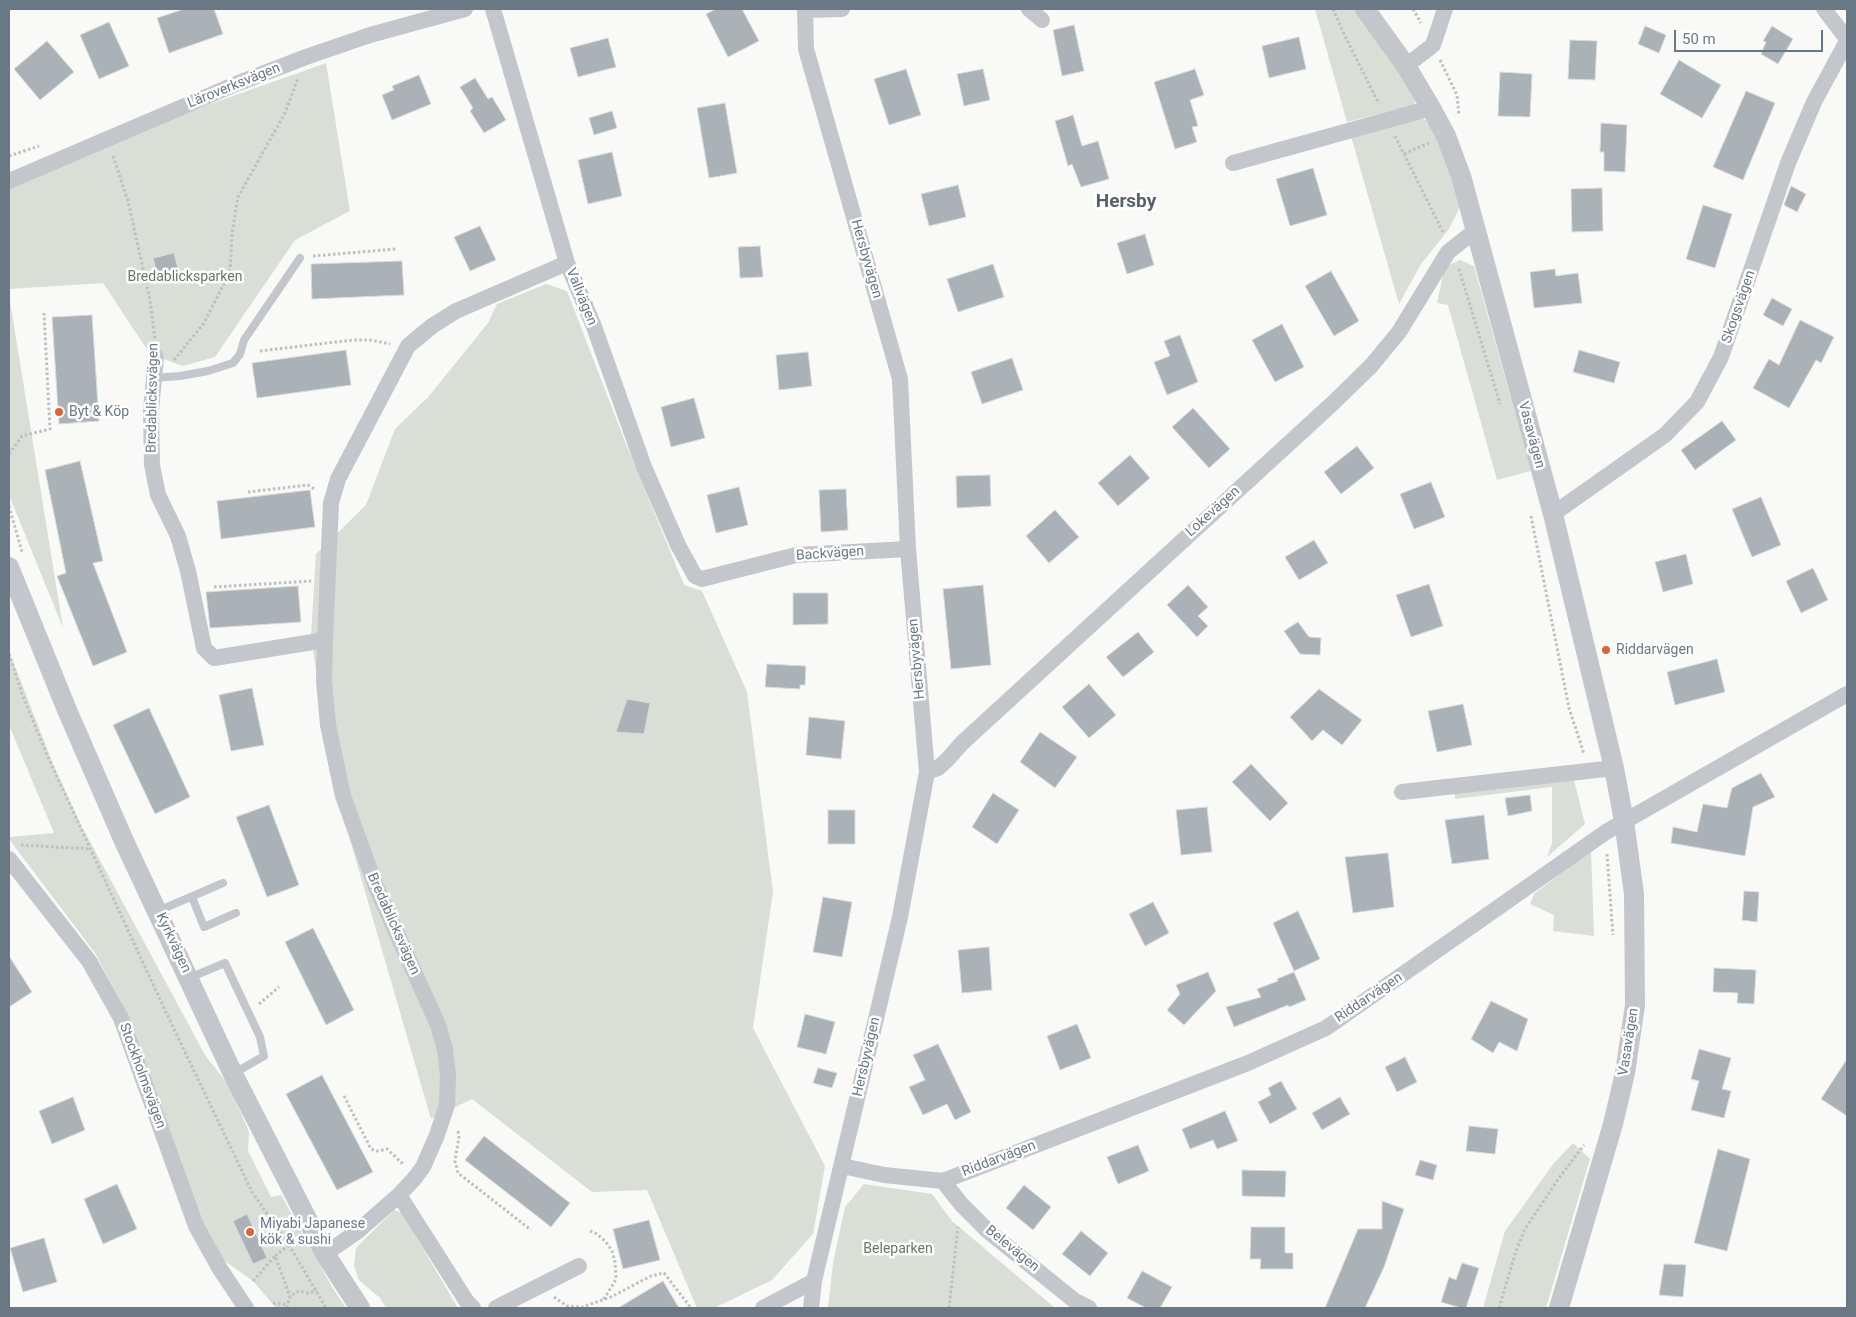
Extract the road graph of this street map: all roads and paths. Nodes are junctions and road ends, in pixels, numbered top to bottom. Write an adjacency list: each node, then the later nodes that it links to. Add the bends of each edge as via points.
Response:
1 (465, 9): 12 (street, Läroverksvägen, via 370,35)
2 (493, 9): 23 (street, Vallvägen)
3 (805, 9): 4 (street, Hersbyvägen); 34 (street, Hersbyvägen, via 806,49 900,379)
4 (842, 9)
5 (1029, 9): 10 (street)
6 (1333, 9): 15 (path)
7 (1365, 9): 13 (street, Vasavägen)
8 (1445, 9): 13 (street, via 1433,44)
9 (1824, 9): 11 (street)
10 (1042, 20)
11 (1847, 41): 33 (street, Skogsvägen, via 1814,102 1796,145 1721,357 1697,402 1665,435)
12 (306, 57): 16 (street, Läroverksvägen); 27 (path, via 285,113 238,197 230,272 204,323 172,362)
13 (1406, 66): 14 (street, Vasavägen)
14 (1431, 108): 15 (street); 19 (street, Vasavägen, via 1450,146)
15 (1387, 119): 17 (street); 21 (path)
16 (107, 139): 18 (street, Läroverksvägen); 27 (path, Bredablicksvägen, via 128,201 150,300)
17 (1233, 163)
18 (9, 180)
19 (1476, 230): 21 (street, Lokevägen); 33 (street, Vasavägen)
20 (396, 249): 22 (path)
21 (1451, 249): 28 (path); 44 (street, Lokevägen, via 1399,332 1371,366 947,760)
22 (300, 258): 27 (lane, via 244,340 233,363 208,372 180,376)
23 (567, 263): 25 (street, Bredablicksvägen, via 456,312); 36 (street, Vallvägen, via 644,467 678,545)
24 (44, 313): 29 (path, via 50,429 22,436)
25 (408, 346): 26 (path, via 353,340); 31 (street, Bredablicksvägen, via 338,479)
26 (260, 351)
27 (155, 369): 39 (street, Bredablicksvägen, via 151,410 152,465 158,495 178,536 188,571 204,648 214,658)
28 (1503, 413)
29 (9, 454)
30 (248, 492): 31 (path, via 308,485)
31 (333, 498): 37 (street, Bredablicksvägen)
32 (1529, 507): 43 (path, via 1569,708)
33 (1552, 514): 42 (street, Vasavägen)
34 (908, 550): 36 (street, Backvägen, via 796,555 702,579); 44 (street, Hersbyvägen)
35 (9, 567): 53 (street, Kyrkvägen, via 67,710)
36 (696, 576)
37 (327, 580): 38 (path); 39 (street, Bredablicksvägen)
38 (214, 587)
39 (325, 640): 62 (street, Bredablicksvägen, via 328,725 343,796 376,888 438,1026 445,1049 447,1105 437,1135)
40 (9, 654): 49 (path, via 22,694)
41 (1847, 694): 46 (street, Riddarvägen)
42 (1614, 768): 43 (street); 46 (street, Vasavägen)
43 (1590, 770): 45 (street)
44 (927, 772): 61 (street, Hersbyvägen, via 900,917)
45 (1402, 792)
46 (1624, 821): 47 (street, Riddarvägen); 91 (street, Vasavägen, via 1634,894 1635,1005 1613,1124)
47 (1606, 832): 55 (path); 63 (street, Riddarvägen, via 1326,1028 1248,1063)
48 (18, 844): 49 (path)
49 (90, 850): 68 (path, via 252,1192)
50 (12, 869): 80 (street, Stockholmsvägen, via 89,961 121,1018 196,1226)
51 (223, 883): 52 (lane)
52 (192, 897): 53 (lane); 54 (lane, via 204,927)
53 (158, 911): 56 (street, Kyrkvägen)
54 (236, 913)
55 (1613, 939)
56 (189, 978): 57 (street, Kyrkvägen); 57 (lane, via 225,963 260,1037 264,1056)
57 (233, 1074): 69 (street, Kyrkvägen)
58 (344, 1096): 62 (path, via 371,1148 377,1151 387,1149)
59 (457, 1124): 66 (path, via 459,1137 455,1161 458,1173)
60 (1586, 1141): 90 (path, via 1525,1229)
61 (842, 1166): 63 (street, Riddarvägen, via 884,1175); 73 (street, Hersbyvägen)
62 (417, 1175): 64 (street, Bredablicksvägen)
63 (943, 1181): 65 (street, Belevägen)
64 (399, 1195): 69 (street, Bredablicksvägen, via 358,1232); 83 (street)
65 (961, 1204): 88 (path); 89 (street, Belevägen, via 988,1231 1075,1300)
66 (531, 1230)
67 (590, 1231): 77 (path, via 606,1242 615,1262 614,1283)
68 (290, 1246): 70 (path); 75 (path)
69 (325, 1254): 82 (street, Kyrkvägen)
70 (275, 1256): 72 (path); 76 (path)
71 (580, 1266): 74 (street)
72 (253, 1281)
73 (814, 1281): 86 (street); 87 (street, Hersbyvägen)
74 (540, 1286): 77 (path, via 562,1304 575,1308); 84 (street)
75 (316, 1291): 76 (path, via 299,1291); 81 (path)
76 (290, 1296): 79 (path)
77 (602, 1300): 85 (path, via 664,1273)
78 (273, 1303): 79 (path)
79 (288, 1306)
80 (246, 1308)
81 (326, 1308)
82 (360, 1308)
83 (473, 1308)
84 (496, 1308)
85 (691, 1308)
86 (763, 1308)
87 (811, 1308)
88 (949, 1308)
89 (1090, 1308)
90 (1499, 1308)
91 (1558, 1308)

